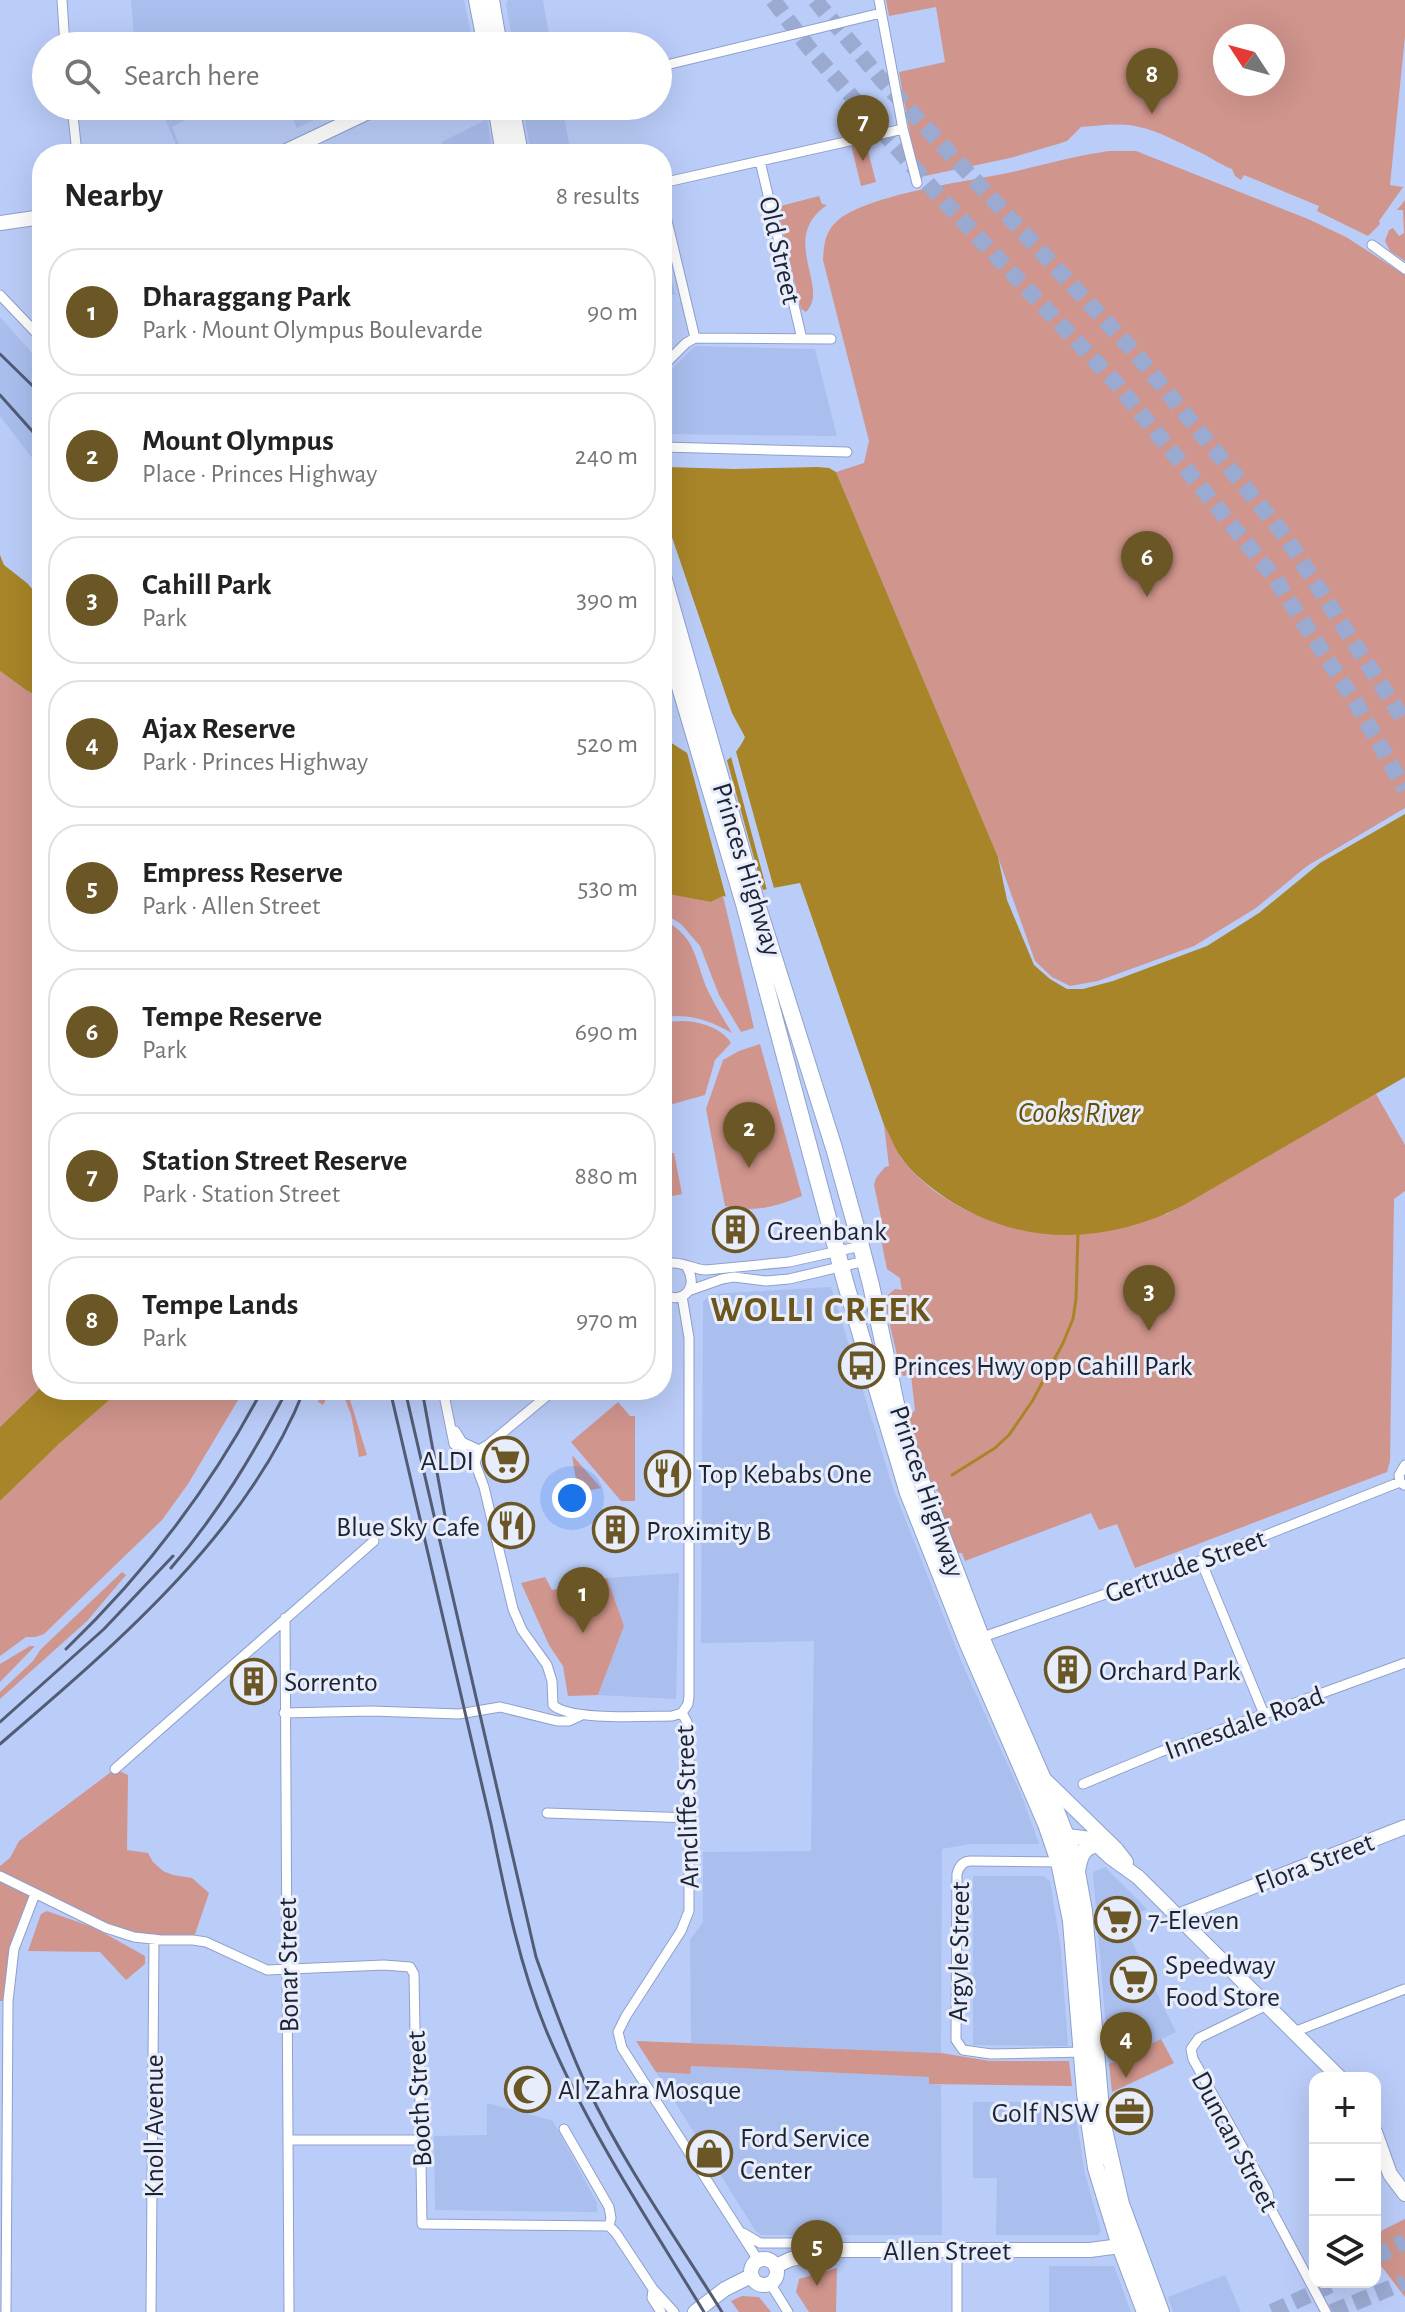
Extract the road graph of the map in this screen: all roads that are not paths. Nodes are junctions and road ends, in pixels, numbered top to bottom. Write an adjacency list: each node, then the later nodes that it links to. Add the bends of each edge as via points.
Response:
1 (62, 0): 6 (street)
2 (477, 0): 7 (highway)
3 (491, 0): 8 (highway)
4 (879, 0): 5 (street)
5 (881, 13): 9 (street); 14 (street)
6 (64, 32)
7 (483, 32)
8 (497, 32)
9 (672, 64)
10 (73, 120): 15 (street)
11 (352, 120): 16 (main road)
12 (498, 120): 17 (highway)
13 (514, 120): 18 (highway)
14 (903, 129): 19 (street); 21 (street)
15 (76, 144)
16 (301, 144)
17 (502, 144)
18 (518, 144)
19 (760, 161): 20 (street); 30 (street, Old Street)
20 (672, 181)
21 (917, 183)
22 (32, 218): 23 (main road)
23 (0, 223)
24 (672, 242): 29 (street)
25 (1372, 245): 26 (street)
26 (1405, 269)
27 (0, 295): 28 (street)
28 (32, 329)
29 (695, 338): 30 (street); 32 (street)
30 (802, 339): 31 (street)
31 (831, 339)
32 (672, 357)
33 (672, 447): 34 (street)
34 (847, 452)
35 (672, 614): 37 (highway, Princes Highway)
36 (672, 654): 37 (highway, Princes Highway)
37 (702, 739): 38 (highway, Princes Highway)
38 (750, 903): 39 (highway, Princes Highway, via 834,1148); 40 (highway, Princes Highway)
39 (863, 1254): 40 (street); 40 (street); 55 (highway, Princes Highway, via 901,1428)
40 (838, 1258): 42 (street, via 706,1270); 43 (street, via 789,1279 734,1277); 55 (highway, Princes Highway, via 908,1493)
41 (672, 1262): 42 (street)
42 (686, 1266): 43 (street, Arncliffe Street, via 692,1281)
43 (685, 1294): 44 (street); 59 (street, Arncliffe Street, via 689,1696)
44 (672, 1299)
45 (445, 1400): 47 (street)
46 (542, 1400): 48 (street)
47 (449, 1416): 48 (street, via 459,1439); 49 (street, via 454,1444)
48 (479, 1450): 49 (street)
49 (475, 1463): 57 (street, via 513,1609 547,1665)
50 (1405, 1465): 51 (street, via 1399,1475)
51 (1403, 1484): 53 (street, Gertrude Street)
52 (374, 1541): 54 (street)
53 (1201, 1561): 55 (street, Gertrude Street); 61 (street)
54 (285, 1618): 58 (street, Bonar Street); 63 (street)
55 (974, 1640): 64 (highway, Princes Highway); 68 (highway, Princes Highway)
56 (1405, 1663): 61 (street, Innesdale Road)
57 (553, 1705): 60 (street); 62 (street)
58 (284, 1713): 60 (street, via 459,1714 500,1707); 79 (street, Bonar Street)
59 (682, 1713): 62 (street); 67 (street, Arncliffe Street, via 689,1735)
60 (532, 1714): 62 (street, via 557,1721)
61 (1264, 1714): 65 (street, Innesdale Road)
62 (582, 1715)
63 (115, 1769)
64 (1043, 1777): 70 (highway, Princes Highway); 75 (main road)
65 (1083, 1784)
66 (547, 1813): 67 (street)
67 (691, 1818): 91 (street, Arncliffe Street, via 689,1911 618,2032 625,2054)
68 (1046, 1824): 70 (main road); 72 (highway, Princes Highway)
69 (1405, 1827): 77 (main road, Flora Street)
70 (1067, 1836): 71 (main road); 73 (highway, Princes Highway)
71 (1098, 1845): 73 (highway, via 1084,1850); 75 (main road)
72 (1059, 1862): 83 (highway, Princes Highway); 83 (street, Argyle Street, via 967,1861 959,1868 956,2040 963,2050 981,2053)
73 (1077, 1872): 83 (highway, Princes Highway, via 1084,1911)
74 (0, 1876): 76 (street)
75 (1138, 1877): 77 (main road)
76 (35, 1894): 78 (street, via 106,1928); 95 (street, via 14,1949 8,2001)
77 (1178, 1916): 81 (main road)
78 (154, 1939): 79 (street, via 206,1942 267,1970); 102 (street, Knoll Avenue)
79 (288, 1968): 86 (street, Bonar Street); 87 (street, Booth Street, via 410,1967)
80 (1405, 1989): 82 (street)
81 (1267, 2005): 82 (main road); 111 (street, Duncan Street, via 1199,2038 1191,2054)
82 (1294, 2032): 84 (main road)
83 (1089, 2052): 92 (highway, Princes Highway, via 1088,2117 1096,2168); 110 (highway, Princes Highway, via 1113,2174)
84 (1334, 2072)
85 (564, 2129): 90 (street, via 609,2207)
86 (289, 2140): 87 (street); 103 (street, Bonar Street)
87 (422, 2140): 90 (street, Booth Street, via 422,2224)
88 (1379, 2144): 89 (main road, via 1390,2174)
89 (1405, 2194)
90 (609, 2226): 100 (street)
91 (741, 2231): 93 (street, via 760,2243); 96 (street, Arncliffe Street)
92 (1120, 2246): 94 (main road, Allen Street); 109 (highway, Princes Highway)
93 (838, 2250): 94 (main road, Allen Street); 97 (main road, Allen Street)
94 (957, 2251): 108 (street)
95 (4, 2254): 101 (street)
96 (758, 2260): 97 (main road); 98 (main road)
97 (776, 2266): 99 (main road)
98 (751, 2276): 99 (main road, via 759,2284); 106 (main road)
99 (770, 2283): 107 (street)
100 (653, 2289): 104 (street); 105 (street)
101 (6, 2312)
102 (151, 2312)
103 (289, 2312)
104 (661, 2312)
105 (674, 2312)
106 (695, 2312)
107 (788, 2312)
108 (957, 2312)
109 (1145, 2312)
110 (1161, 2312)
111 (1326, 2312)

